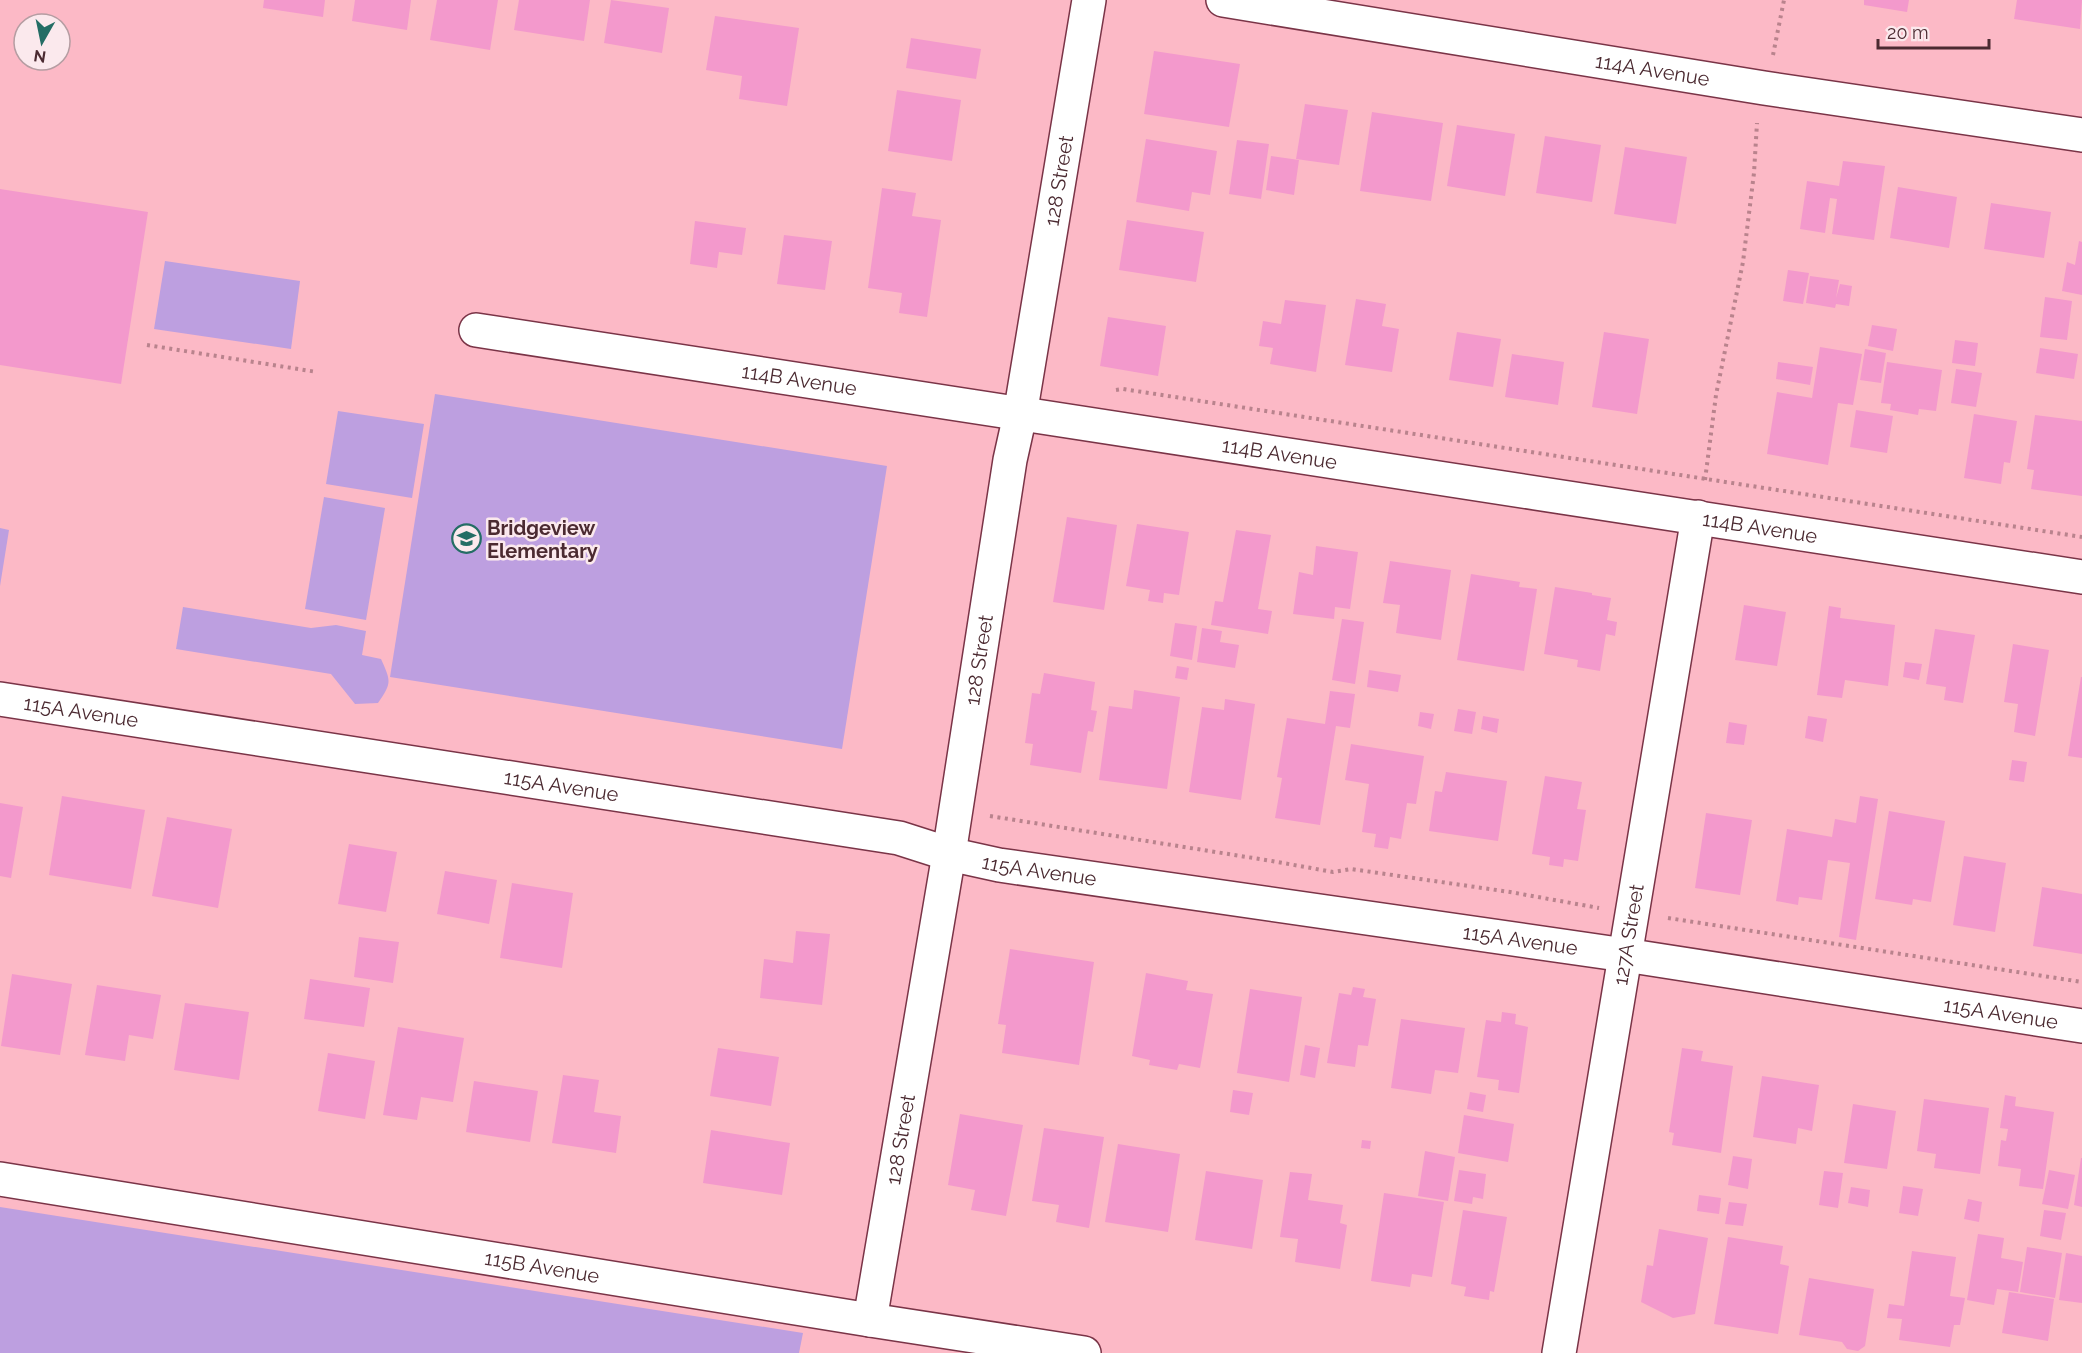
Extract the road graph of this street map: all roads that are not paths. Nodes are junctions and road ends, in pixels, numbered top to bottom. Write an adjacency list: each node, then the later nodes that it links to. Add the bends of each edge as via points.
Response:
1 (1089, 0): 5 (street, 128 Street)
2 (1223, 0): 3 (street, 114A Avenue)
3 (2082, 135)
4 (476, 330): 5 (street, 114B Avenue)
5 (1020, 415): 6 (street, 114B Avenue); 9 (street, 128 Street)
6 (1700, 503): 7 (street, 114B Avenue); 10 (street, 127A Street)
7 (2082, 577)
8 (0, 699): 9 (street, 115A Avenue, via 899,838)
9 (949, 854): 10 (street, 115A Avenue, via 999,865); 13 (street, 128 Street)
10 (1625, 955): 11 (street, 115A Avenue); 15 (street, 127A Street)
11 (2082, 1026)
12 (0, 1179): 13 (street, 115B Avenue)
13 (870, 1320): 14 (street, 115B Avenue)
14 (1084, 1353)
15 (1559, 1353)

